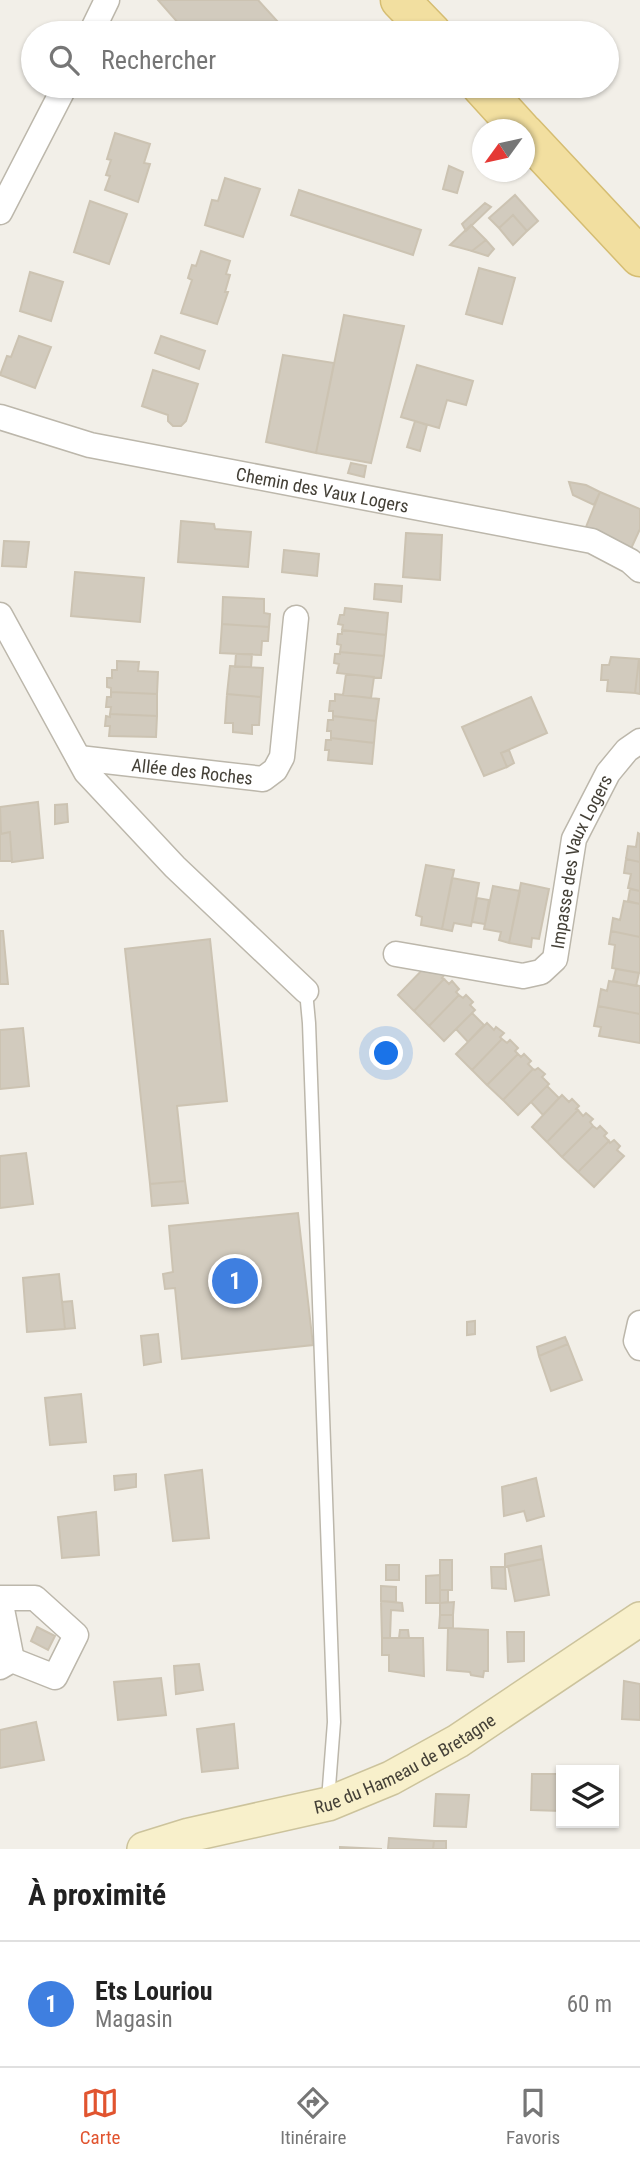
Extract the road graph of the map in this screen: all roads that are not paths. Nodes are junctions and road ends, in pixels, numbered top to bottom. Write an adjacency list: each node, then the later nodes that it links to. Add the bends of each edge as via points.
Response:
1 (107, 0): 3 (street)
2 (400, 0): 4 (main road)
3 (97, 21)
4 (420, 21)
5 (59, 98): 9 (street)
6 (492, 98): 7 (main road)
7 (512, 119)
8 (535, 144): 10 (main road)
9 (0, 212)
10 (640, 257)
11 (0, 417): 12 (street, Chemin des Vaux Logers, via 90,445 592,541)
12 (640, 570)
13 (0, 615): 16 (street)
14 (296, 618): 16 (street, Allée des Roches, via 282,757 275,770 262,779)
15 (640, 741): 17 (street, Impasse des Vaux Logers, via 608,773 574,839 555,959 541,972 523,976)
16 (79, 758): 18 (street, via 86,772 175,867)
17 (396, 954)
18 (306, 991): 24 (lane, via 334,1722)
19 (640, 1323): 20 (street, via 636,1341)
20 (640, 1348)
21 (0, 1599): 23 (street); 23 (street, via 35,1598 76,1634 54,1677)
22 (640, 1619): 24 (main road, Rue du Hameau de Bretagne, via 458,1741 391,1778)
23 (6, 1664)
24 (328, 1804): 25 (main road, Rue du Hameau de Bretagne)
25 (144, 1849)

